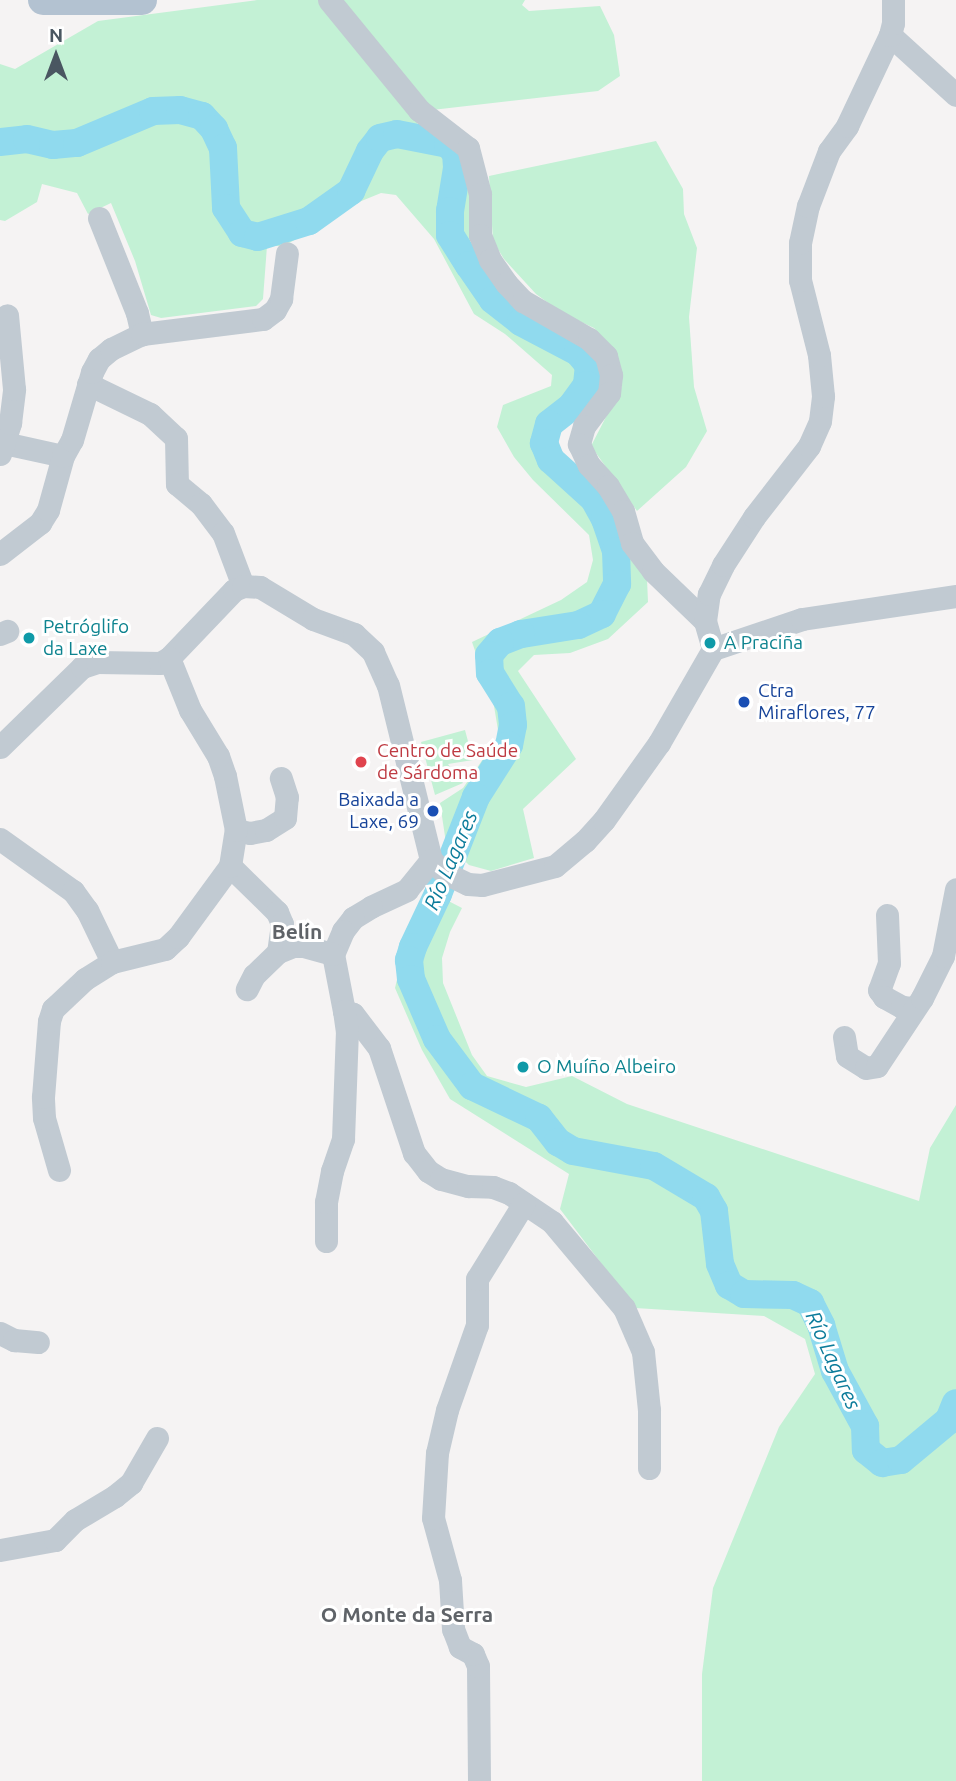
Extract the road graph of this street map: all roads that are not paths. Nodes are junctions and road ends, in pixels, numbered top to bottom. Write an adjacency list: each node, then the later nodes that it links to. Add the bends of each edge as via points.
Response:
1 (43, 0): 2 (main road)
2 (142, 0)
3 (329, 0): 17 (street, via 419,110 468,148 480,194 480,235 506,283 523,301 589,339 606,356 609,393 584,426 579,444 623,511 632,542 653,571)
4 (892, 0): 5 (street)
5 (890, 34): 6 (street); 17 (street, via 847,126 829,151 800,243 800,280 819,355 820,421 809,446 723,565 709,594)
6 (956, 95)
7 (99, 218): 10 (street, via 138,313)
8 (287, 253): 10 (street, via 281,299 263,319)
9 (7, 315): 12 (street, via 14,389)
10 (142, 334): 11 (street, via 99,359)
11 (88, 384): 13 (street); 15 (street, via 150,414 176,438 177,484 223,533)
12 (2, 448): 13 (street)
13 (63, 456): 14 (street, via 40,523)
14 (0, 554)
15 (243, 586): 19 (street, via 225,598); 24 (street, via 260,587 313,619 354,634 373,652 398,723)
16 (956, 596): 18 (street, via 802,619)
17 (705, 621): 18 (street)
18 (713, 649): 24 (street, via 659,743 604,820 564,860 482,885 463,882)
19 (169, 658): 20 (street, via 148,664 89,663); 22 (street, via 190,710 218,756)
20 (0, 747)
21 (281, 778): 22 (street, via 287,796 285,818 266,830)
22 (236, 830): 25 (street)
23 (0, 839): 30 (street, via 73,891)
24 (434, 863): 29 (street, via 408,890 354,918)
25 (230, 866): 28 (street, via 277,912 282,924); 30 (street, via 165,949)
26 (956, 888): 32 (street, via 943,956)
27 (887, 915): 32 (street, via 889,963 879,990 902,1007)
28 (278, 952): 29 (street, via 303,946); 31 (street, via 254,975)
29 (333, 954): 33 (street)
30 (112, 962): 35 (street, via 60,1001 49,1021 44,1118)
31 (247, 989)
32 (913, 1007): 34 (street, via 877,1066 866,1068 847,1056)
33 (344, 1011): 36 (street, via 353,1014 379,1048 414,1153 428,1171 468,1186 493,1187); 37 (street, via 343,1139 326,1202)
34 (844, 1037)
35 (59, 1170)
36 (524, 1203): 41 (street, via 552,1222 624,1308 643,1352); 43 (street, via 477,1279 477,1325 437,1453 433,1518 450,1580 453,1629 460,1647 473,1654 478,1666)
37 (326, 1241)
38 (0, 1333): 39 (street, via 14,1340)
39 (38, 1342)
40 (157, 1438): 42 (street, via 131,1483 75,1520 55,1540)
41 (649, 1468)
42 (0, 1550)
43 (479, 1781)

